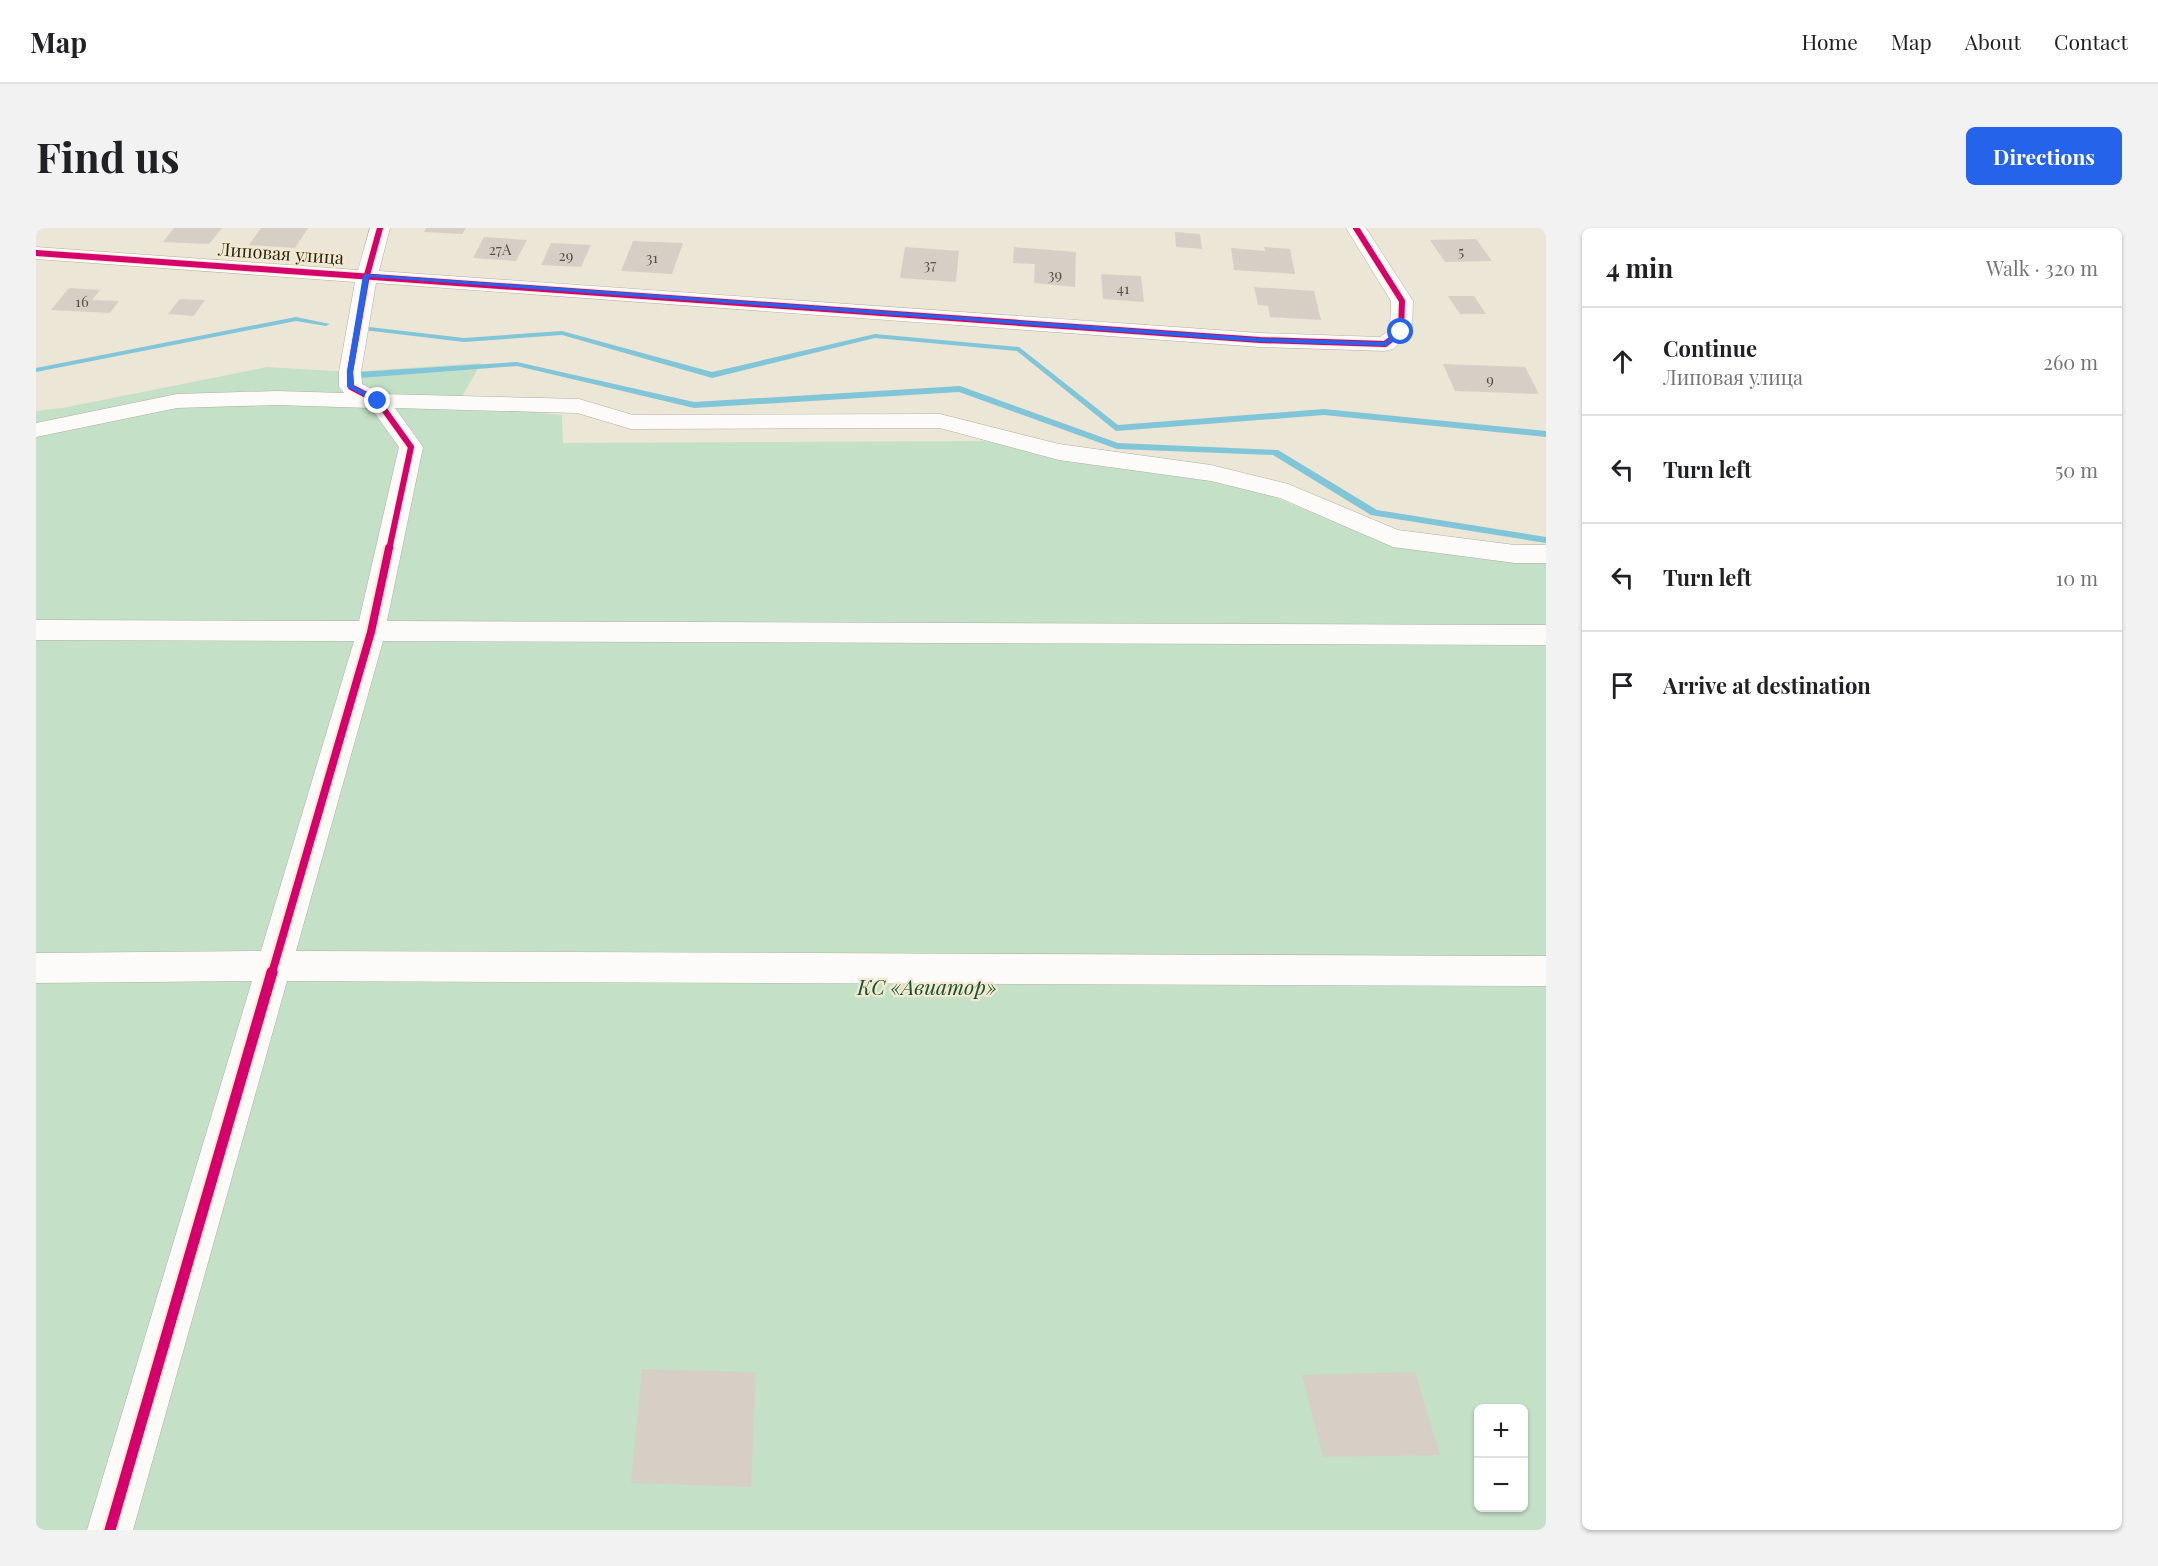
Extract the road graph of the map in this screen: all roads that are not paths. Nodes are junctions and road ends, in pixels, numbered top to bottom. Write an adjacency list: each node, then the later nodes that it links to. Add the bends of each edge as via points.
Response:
1 (380, 228): 4 (street)
2 (1356, 228): 4 (street, Липовая улица, via 1402,301 1401,332 1386,344 1248,339)
3 (36, 252): 4 (street, Липовая улица)
4 (367, 275): 5 (street, via 350,372 351,387)
5 (378, 401): 6 (street, via 177,401); 7 (street, via 579,406 631,422 940,421 1059,452 1211,473 1277,489 1393,538 1515,554); 9 (street, via 411,447)
6 (36, 430)
7 (1546, 554)
8 (36, 630): 9 (street)
9 (371, 632): 10 (street); 11 (street)
10 (1546, 635)
11 (273, 966): 12 (street); 13 (street); 14 (street)
12 (36, 968)
13 (1546, 971)
14 (110, 1530)

